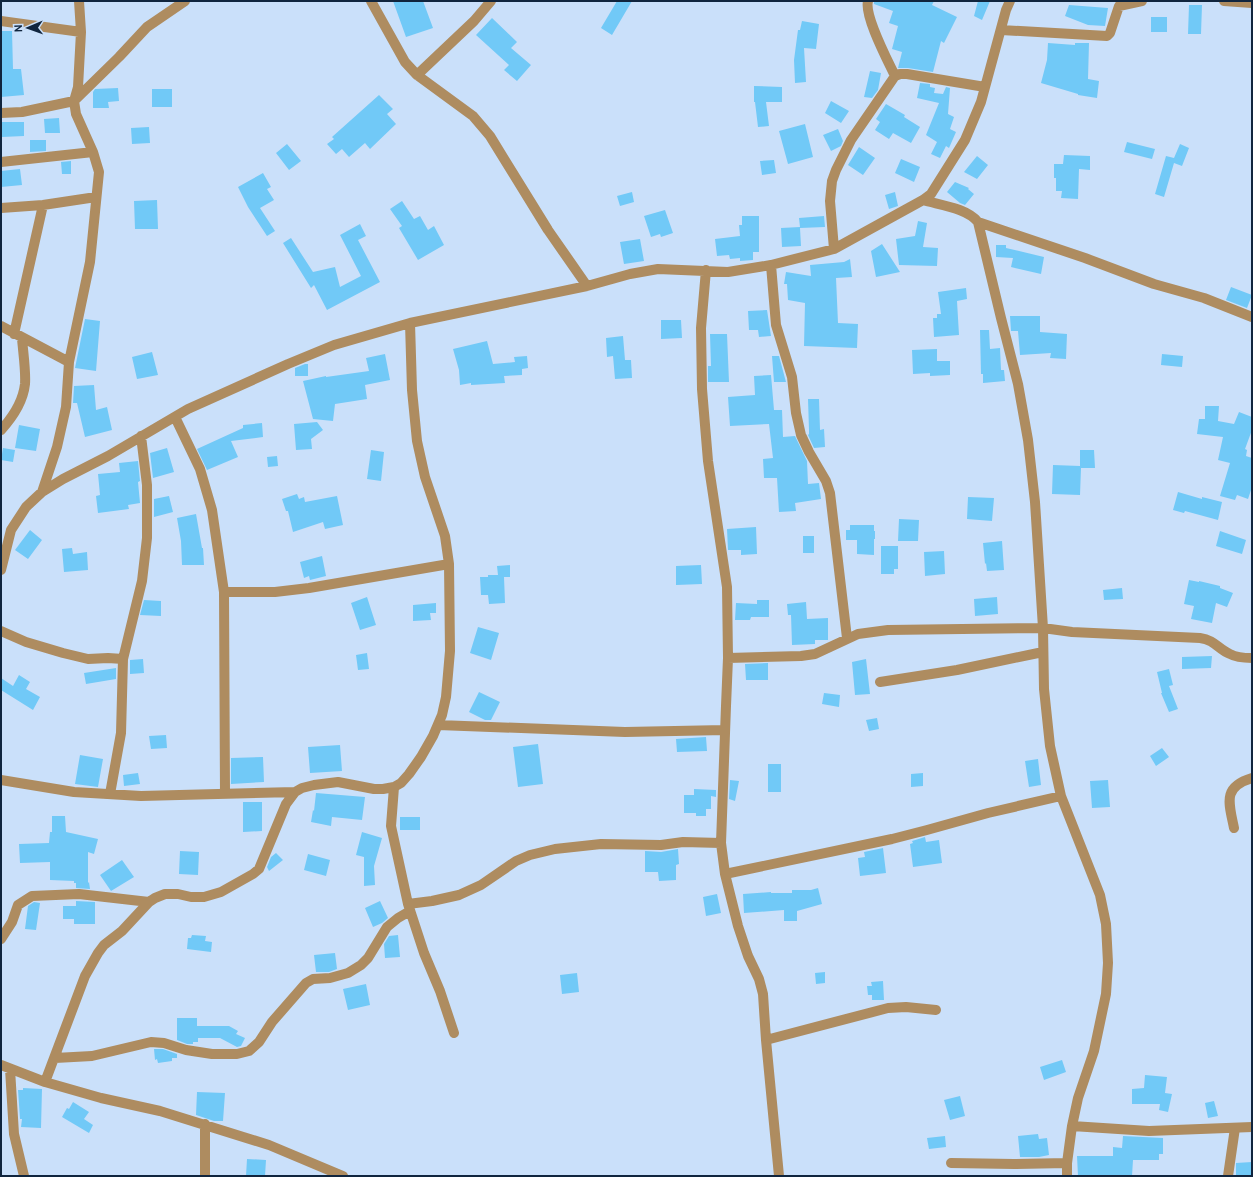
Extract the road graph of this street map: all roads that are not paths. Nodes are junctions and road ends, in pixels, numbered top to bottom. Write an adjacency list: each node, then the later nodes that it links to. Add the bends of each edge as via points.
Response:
1 (79, 1): 12 (street)
2 (185, 1): 16 (street, via 147,27)
3 (371, 1): 13 (street, via 405,62)
4 (491, 1): 13 (street, via 474,21)
5 (868, 1): 14 (street, via 871,21)
6 (1010, 1): 11 (street)
7 (1142, 1): 11 (street, via 1119,6 1107,36)
8 (1224, 1): 9 (street)
9 (1252, 3)
10 (1, 21): 12 (street)
11 (1001, 30): 15 (street)
12 (81, 32): 16 (street, via 78,87)
13 (417, 75): 28 (street, via 473,116 490,136 548,230)
14 (895, 76): 15 (street, via 907,74); 25 (street, via 851,140 832,181 830,201)
15 (985, 87): 21 (street, via 965,140 931,194)
16 (74, 101): 17 (street, via 22,112); 18 (street, via 76,114)
17 (1, 113)
18 (93, 152): 19 (street); 20 (street, via 99,172)
19 (1, 162)
20 (96, 197): 22 (street); 33 (street, via 90,262)
21 (923, 200): 24 (street, via 967,213); 25 (street)
22 (43, 205): 23 (street); 32 (street)
23 (1, 208)
24 (978, 222): 29 (street, via 1154,284 1204,298); 42 (street, via 1018,384 1026,433 1035,502)
25 (834, 249): 26 (street)
26 (771, 265): 27 (street, via 728,272); 44 (street, via 776,325 792,377 801,435 830,493)
27 (706, 270): 28 (street, via 658,269); 46 (street, via 701,328 702,389 708,461 727,587)
28 (587, 286): 30 (street)
29 (1252, 317)
30 (410, 323): 34 (street, via 334,345); 39 (street, via 417,441 424,477 445,536)
31 (1, 326): 32 (street)
32 (18, 336): 33 (street); 35 (street, via 25,384 23,396)
33 (69, 362): 37 (street, via 66,407 57,447)
34 (175, 416): 36 (street); 41 (street, via 200,469 212,510)
35 (1, 430)
36 (141, 436): 37 (street); 48 (street, via 147,485 147,538 142,581)
37 (42, 492): 38 (street)
38 (6, 529): 40 (street)
39 (449, 564): 41 (street, via 309,588 275,592); 50 (street, via 450,651 446,697)
40 (1, 570)
41 (224, 592): 57 (street)
42 (1043, 628): 44 (street, via 888,630); 45 (street); 47 (street, via 1072,632 1200,638 1213,642 1236,657)
43 (1, 631): 48 (street, via 26,642 88,659)
44 (847, 638): 46 (street, via 815,654)
45 (1043, 652): 49 (street, via 957,670); 58 (street, via 1050,746)
46 (728, 658): 51 (street)
47 (1252, 658)
48 (123, 659): 56 (street, via 121,733)
49 (880, 682)
50 (438, 725): 51 (street, via 624,732); 54 (street, via 409,774)
51 (725, 730): 60 (street)
52 (1252, 778): 59 (street, via 1244,780 1231,792 1230,805)
53 (1, 780): 56 (street, via 74,792)
54 (394, 787): 55 (street, via 384,789 338,782 314,785); 63 (street, via 391,826)
55 (295, 792): 57 (street); 62 (street, via 286,804 258,868 252,874 221,892 204,897 165,894)
56 (110, 794): 57 (street)
57 (225, 794)
58 (1061, 796): 61 (street, via 988,812 927,830); 72 (street, via 1100,895 1106,924 1108,963 1106,994 1100,1024)
59 (1234, 828)
60 (721, 843): 61 (street); 63 (street, via 601,844 555,849 516,861 481,885 459,895)
61 (725, 874): 67 (street, via 738,926 764,994)
62 (149, 902): 64 (street, via 78,894 32,896 18,905 12,922); 68 (street, via 98,953 85,976)
63 (409, 908): 66 (street); 68 (street, via 387,927 361,965 348,973 313,979 306,983 249,1051 237,1054 212,1054 151,1042 92,1056)
64 (1, 939)
65 (936, 1010): 67 (street, via 888,1008)
66 (454, 1033)
67 (766, 1040): 80 (street)
68 (55, 1058): 70 (street)
69 (6, 1067): 70 (street); 77 (street, via 14,1134)
70 (45, 1082): 71 (street)
71 (205, 1124): 78 (street); 79 (street, via 269,1145)
72 (1072, 1126): 74 (street, via 1149,1131); 76 (street)
73 (1252, 1127): 74 (street)
74 (1235, 1128): 82 (street)
75 (951, 1163): 76 (street)
76 (1067, 1163): 81 (street)
77 (24, 1176)
78 (205, 1176)
79 (343, 1176)
80 (780, 1176)
81 (1067, 1176)
82 (1228, 1176)

